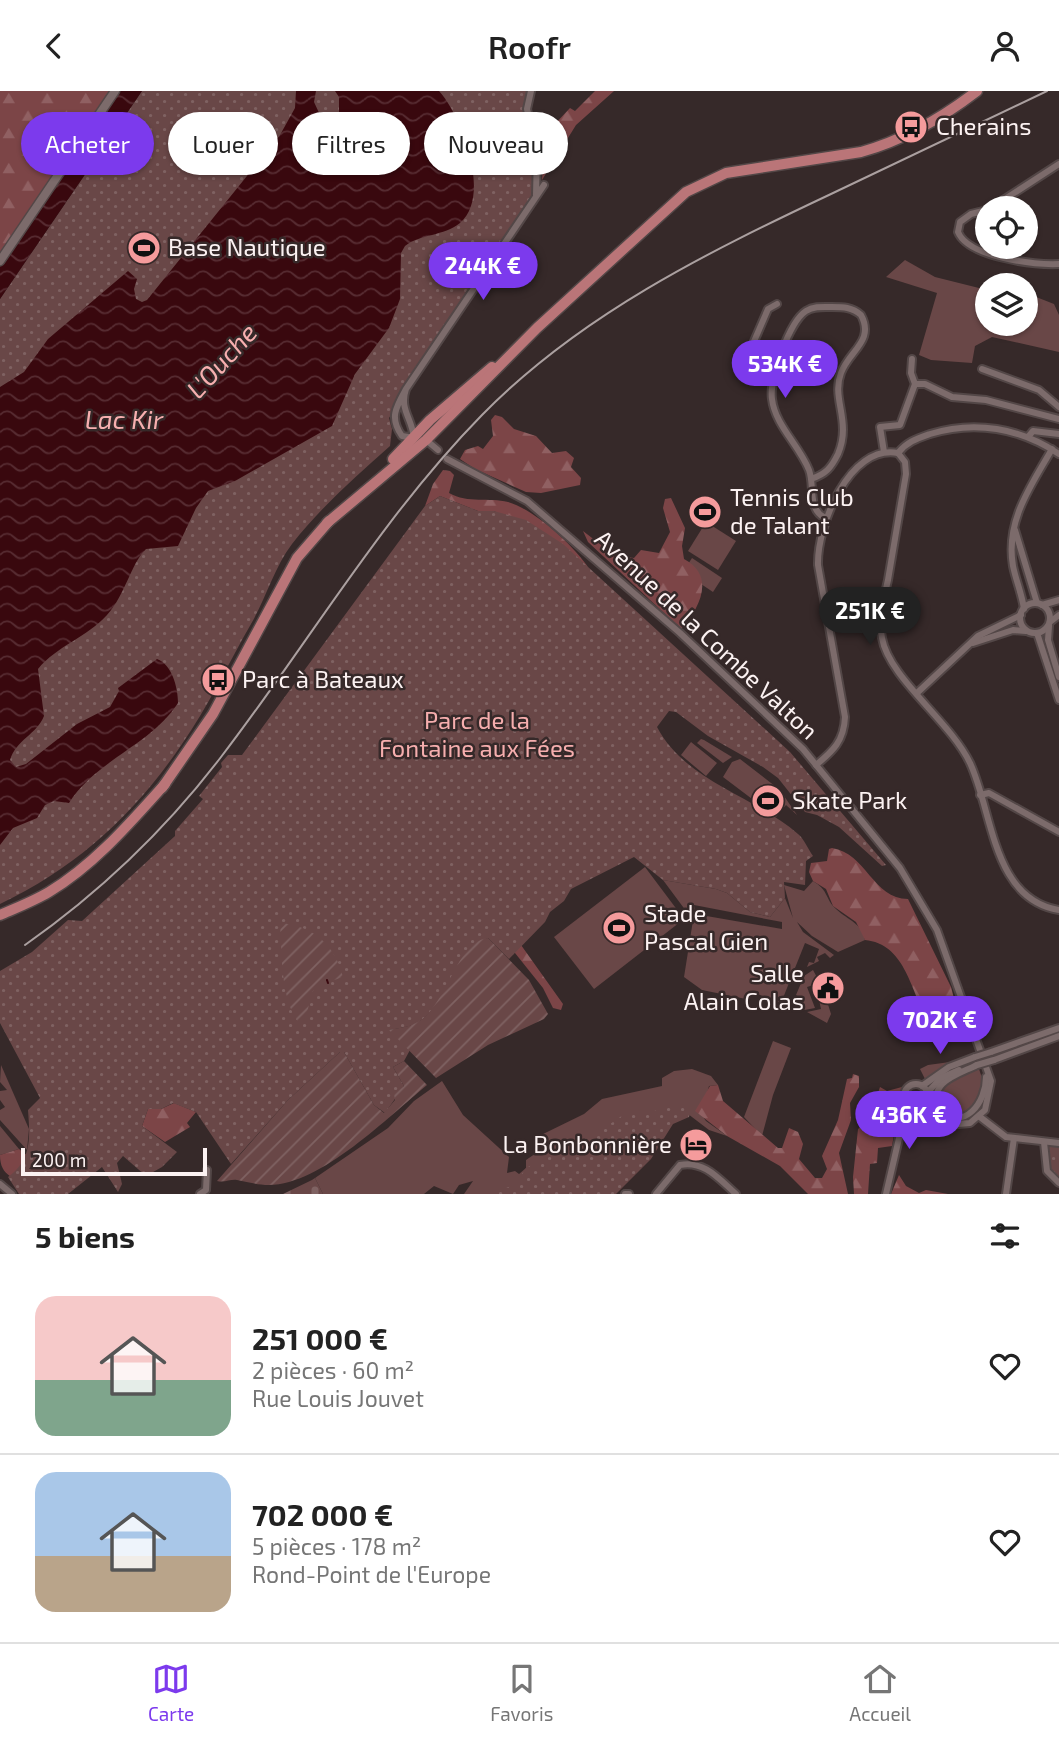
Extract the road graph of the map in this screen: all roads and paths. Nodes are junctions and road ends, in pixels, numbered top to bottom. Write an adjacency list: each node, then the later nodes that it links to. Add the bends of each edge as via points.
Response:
1 (115, 91): 11 (street)
2 (531, 91): 7 (street, via 527,109 537,153)
3 (977, 91): 14 (main road, via 935,120 883,145 726,173 699,184 665,208)
4 (1059, 164): 6 (street)
5 (544, 185): 7 (street)
6 (1009, 196)
7 (536, 197): 22 (street)
8 (975, 213): 9 (street, via 960,222 958,232)
9 (975, 246)
10 (1017, 259): 12 (street)
11 (0, 261)
12 (1059, 264)
13 (777, 304): 15 (street, via 768,309)
14 (537, 328): 19 (main road); 28 (main road)
15 (750, 353): 17 (street); 20 (street, via 741,368)
16 (912, 359): 21 (street)
17 (777, 366): 36 (street, via 771,385 773,405); 36 (street, via 796,321 806,311 839,307 862,315 865,339 846,361 839,379 845,424 842,445 828,471)
18 (982, 369): 23 (street, via 1039,390)
19 (484, 374): 26 (main road); 28 (main road, via 434,425)
20 (750, 380)
21 (915, 384): 24 (street, via 953,397); 31 (street, via 900,425 880,427)
22 (406, 389): 26 (street, via 402,409); 26 (street, via 393,420 402,436)
23 (1059, 407)
24 (1059, 419)
25 (1059, 434): 27 (street, via 1033,431)
26 (414, 437): 28 (main road); 35 (main road); 38 (main road)
27 (1028, 437): 29 (street); 32 (street, via 995,428 951,429 909,442)
28 (426, 440): 30 (street); 35 (main road)
29 (1052, 449): 33 (street); 39 (street, via 1019,506)
30 (438, 450)
31 (884, 452): 32 (street); 37 (street, via 854,472)
32 (898, 453): 51 (street, via 906,474 881,632 891,662)
33 (1059, 454)
34 (447, 459): 54 (street, Avenue de la Combe Valton, via 500,485 554,521 765,711)
35 (399, 462): 38 (main road)
36 (811, 479): 37 (street, via 814,506)
37 (825, 518): 54 (street, via 818,565 845,717 840,740)
38 (327, 523): 48 (main road, via 297,558)
39 (1015, 528): 41 (street); 42 (street, via 1013,566)
40 (1059, 600): 41 (street)
41 (1039, 604): 42 (street); 44 (street, via 1049,612)
42 (1022, 612): 45 (street, via 1021,624); 47 (street)
43 (1059, 615): 44 (street)
44 (1049, 624): 46 (street); 50 (street, via 1049,649)
45 (1027, 631): 46 (street); 47 (street, via 1013,630)
46 (1037, 633): 52 (street)
47 (971, 644): 51 (street)
48 (248, 648): 49 (main road); 53 (main road, via 248,657)
49 (240, 661): 53 (main road); 55 (main road, via 204,728)
50 (1059, 677)
51 (917, 693): 56 (street, via 955,736)
52 (1059, 700)
53 (225, 702): 55 (main road)
54 (816, 765): 63 (street, Avenue de la Combe Valton, via 877,838 937,930)
55 (162, 788): 59 (main road, via 73,875)
56 (980, 795): 57 (street, via 989,793); 58 (street, via 1008,874 1030,898)
57 (1059, 832)
58 (1059, 910)
59 (0, 915)
60 (1059, 1028): 64 (street, bridge, via 949,1067)
61 (1059, 1036): 62 (street, bridge)
62 (977, 1065): 65 (street, via 941,1084 937,1107 946,1115 966,1116 981,1103); 66 (street, via 946,1075)
63 (986, 1072): 65 (street); 70 (street, via 990,1091)
64 (922, 1086): 66 (street); 68 (street, via 907,1089)
65 (986, 1087): 70 (street)
66 (928, 1092): 67 (street)
67 (928, 1101): 69 (street); 70 (street, via 932,1111 946,1120)
68 (907, 1104): 69 (street); 71 (street)
69 (917, 1108): 70 (street, via 950,1125 966,1125); 71 (street)
70 (980, 1117): 72 (street)
71 (900, 1127): 82 (street)
72 (1014, 1138): 73 (street); 83 (street)
73 (1044, 1142): 74 (street); 76 (street, via 1047,1171)
74 (1059, 1143)
75 (207, 1170): 78 (street)
76 (1059, 1183)
77 (0, 1184): 79 (street)
78 (203, 1192)
79 (12, 1194)
80 (656, 1194): 81 (street, via 683,1164 708,1169)
81 (736, 1194)
82 (886, 1194)
83 (1006, 1194)

